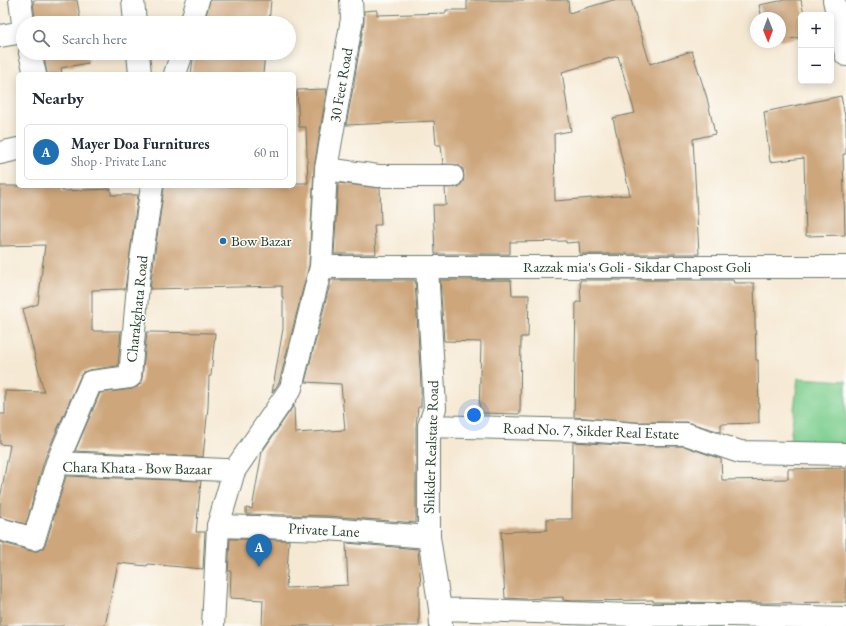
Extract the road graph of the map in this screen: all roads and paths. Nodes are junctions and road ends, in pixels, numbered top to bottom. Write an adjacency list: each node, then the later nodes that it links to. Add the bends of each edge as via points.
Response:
1 (20, 0): 6 (street)
2 (132, 0): 7 (street)
3 (198, 0): 8 (street)
4 (351, 0): 18 (street, 30 Feet Road, via 352,19)
5 (834, 0): 11 (street)
6 (22, 16)
7 (134, 16)
8 (193, 16)
9 (16, 33): 10 (street)
10 (0, 36)
11 (846, 55)
12 (139, 60): 14 (street)
13 (180, 60): 15 (street)
14 (140, 72)
15 (176, 72)
16 (16, 149): 17 (street)
17 (0, 153)
18 (326, 169): 19 (street, via 378,176); 21 (street, 30 Feet Road)
19 (452, 176)
20 (152, 188): 26 (street, Charakghata Road, via 139,274 130,377 91,382)
21 (321, 267): 22 (street, Razzak mia's Goli - Sikdar Chapost Goli); 27 (street, 30 Feet Road, via 291,388)
22 (427, 267): 23 (street, Razzak mia's Goli - Sikdar Chapost Goli); 24 (street, Shikder Realstate Road, via 435,408)
23 (846, 268)
24 (429, 426): 25 (street, Road No. 7, Sikder Real Estate, via 686,434 740,452); 30 (street, Shikder Realstate Road)
25 (846, 454)
26 (57, 463): 27 (street, Chara Khata - Bow Bazaar); 29 (street, Chara Khata - Bow Bazaar, via 34,539)
27 (234, 471): 28 (street, 30 Feet Road)
28 (218, 526): 30 (street, Private Lane, via 328,529); 33 (street, 30 Feet Road)
29 (0, 529)
30 (429, 537): 31 (street, Shikder Realstate Road)
31 (441, 618): 32 (street, via 634,615)
32 (846, 618)
33 (213, 626)

